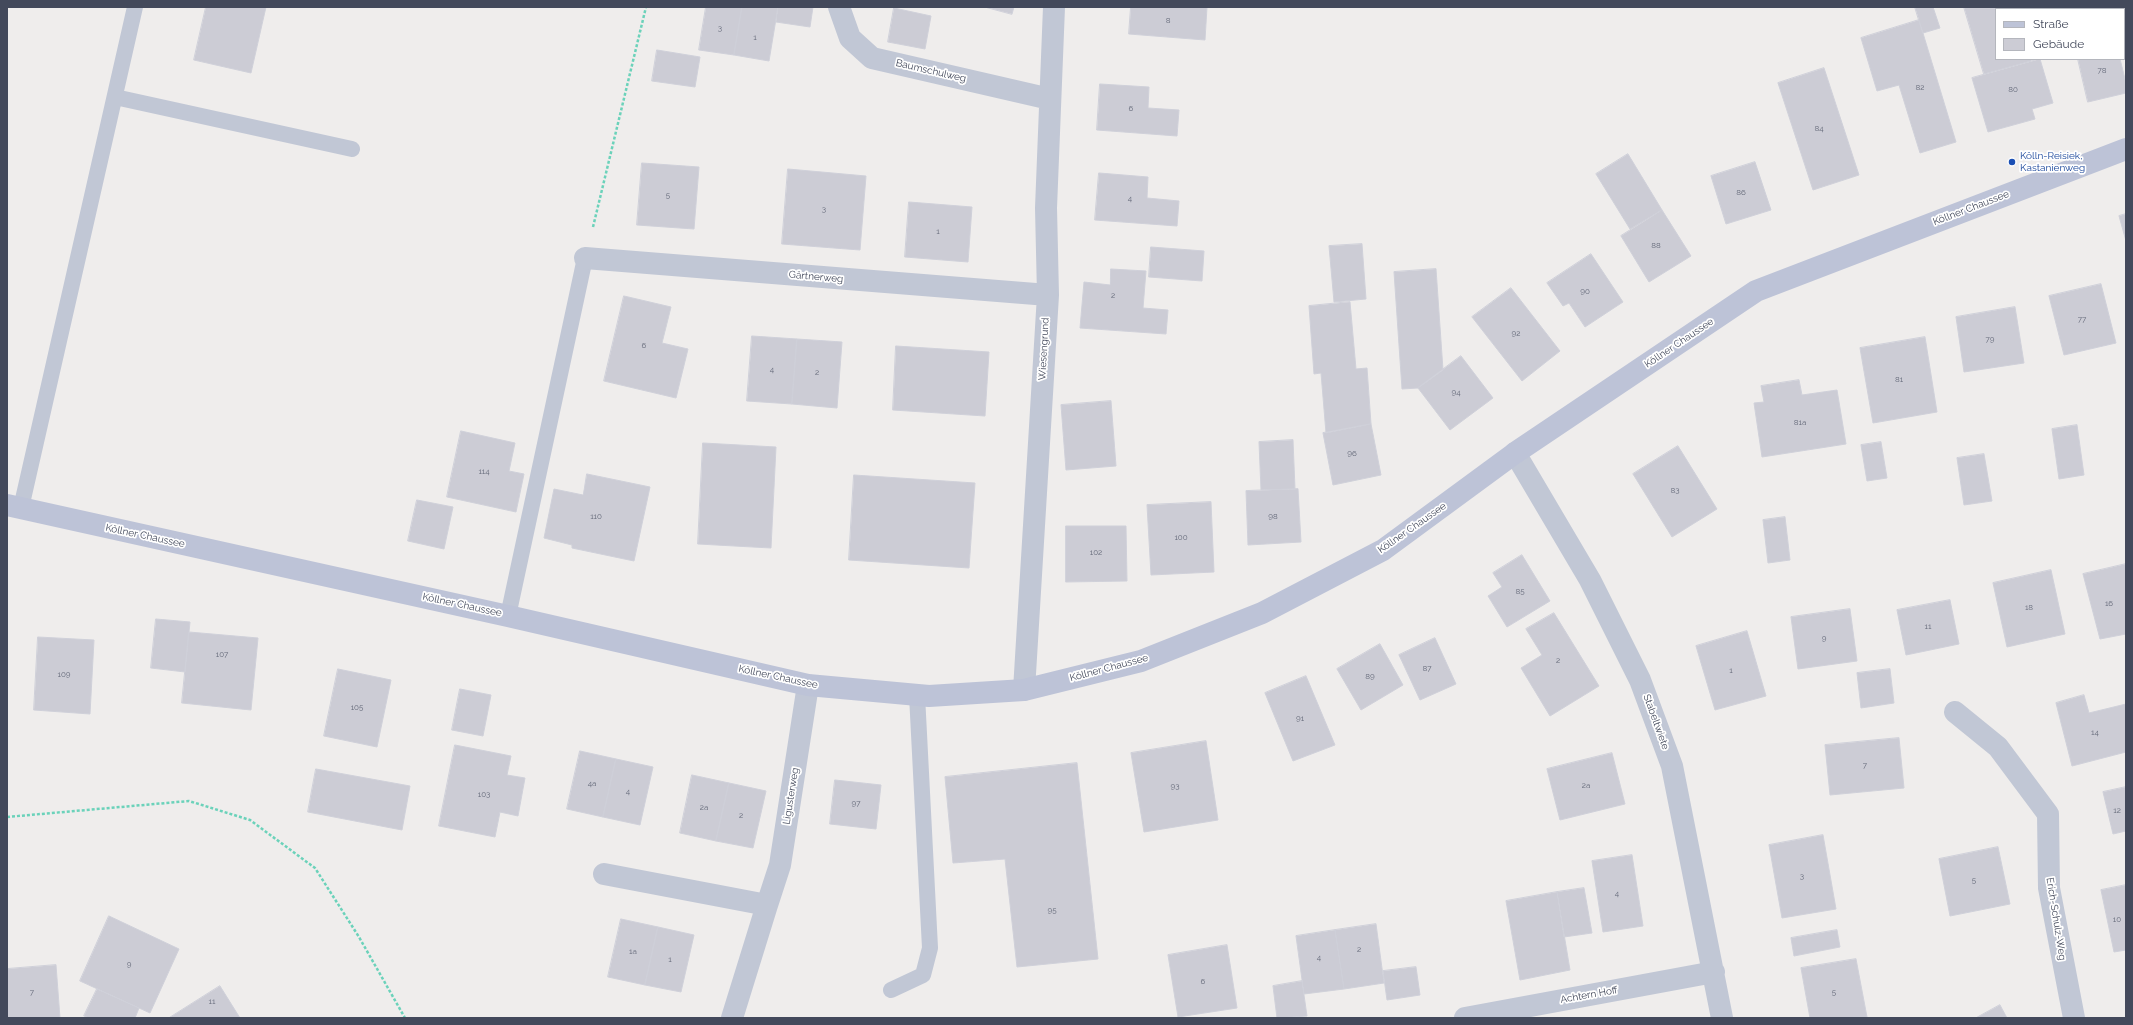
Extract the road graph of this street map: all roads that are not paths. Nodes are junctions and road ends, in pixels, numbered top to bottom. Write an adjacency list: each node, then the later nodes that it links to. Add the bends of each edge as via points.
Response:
1 (136, 7): 4 (lane)
2 (839, 7): 5 (street, Baumschulweg, via 850,38 872,58)
3 (1054, 7): 5 (street, Wiesengrund)
4 (115, 97): 6 (lane); 11 (lane)
5 (1050, 100): 9 (street, Wiesengrund, via 1046,208)
6 (352, 149)
7 (2126, 149): 10 (street, Köllner Chaussee, via 1756,291)
8 (585, 258): 9 (street, Gärtnerweg); 12 (lane)
9 (1048, 295): 14 (street, Wiesengrund)
10 (1515, 454): 14 (street, Köllner Chaussee, via 1382,550 1262,613 1141,661); 19 (street, Stabeltwiete, via 1590,580 1640,680 1672,766)
11 (14, 507): 12 (street, Köllner Chaussee)
12 (508, 616): 13 (street, Köllner Chaussee)
13 (808, 685): 15 (street, Köllner Chaussee); 18 (street, Ligusterweg, via 780,865)
14 (1024, 690): 15 (street, Köllner Chaussee)
15 (917, 695): 20 (lane, via 930,948 923,975)
16 (1955, 712): 24 (street, Erich-Schulz-Weg, via 1998,746 2048,814 2049,888)
17 (604, 874): 18 (street)
18 (767, 904): 21 (street, Ligusterweg)
19 (1714, 972): 22 (street, Achtern Hoff); 23 (street, Stabeltwiete)
20 (891, 990)
21 (732, 1018)
22 (1465, 1018)
23 (1722, 1018)
24 (2074, 1018)

